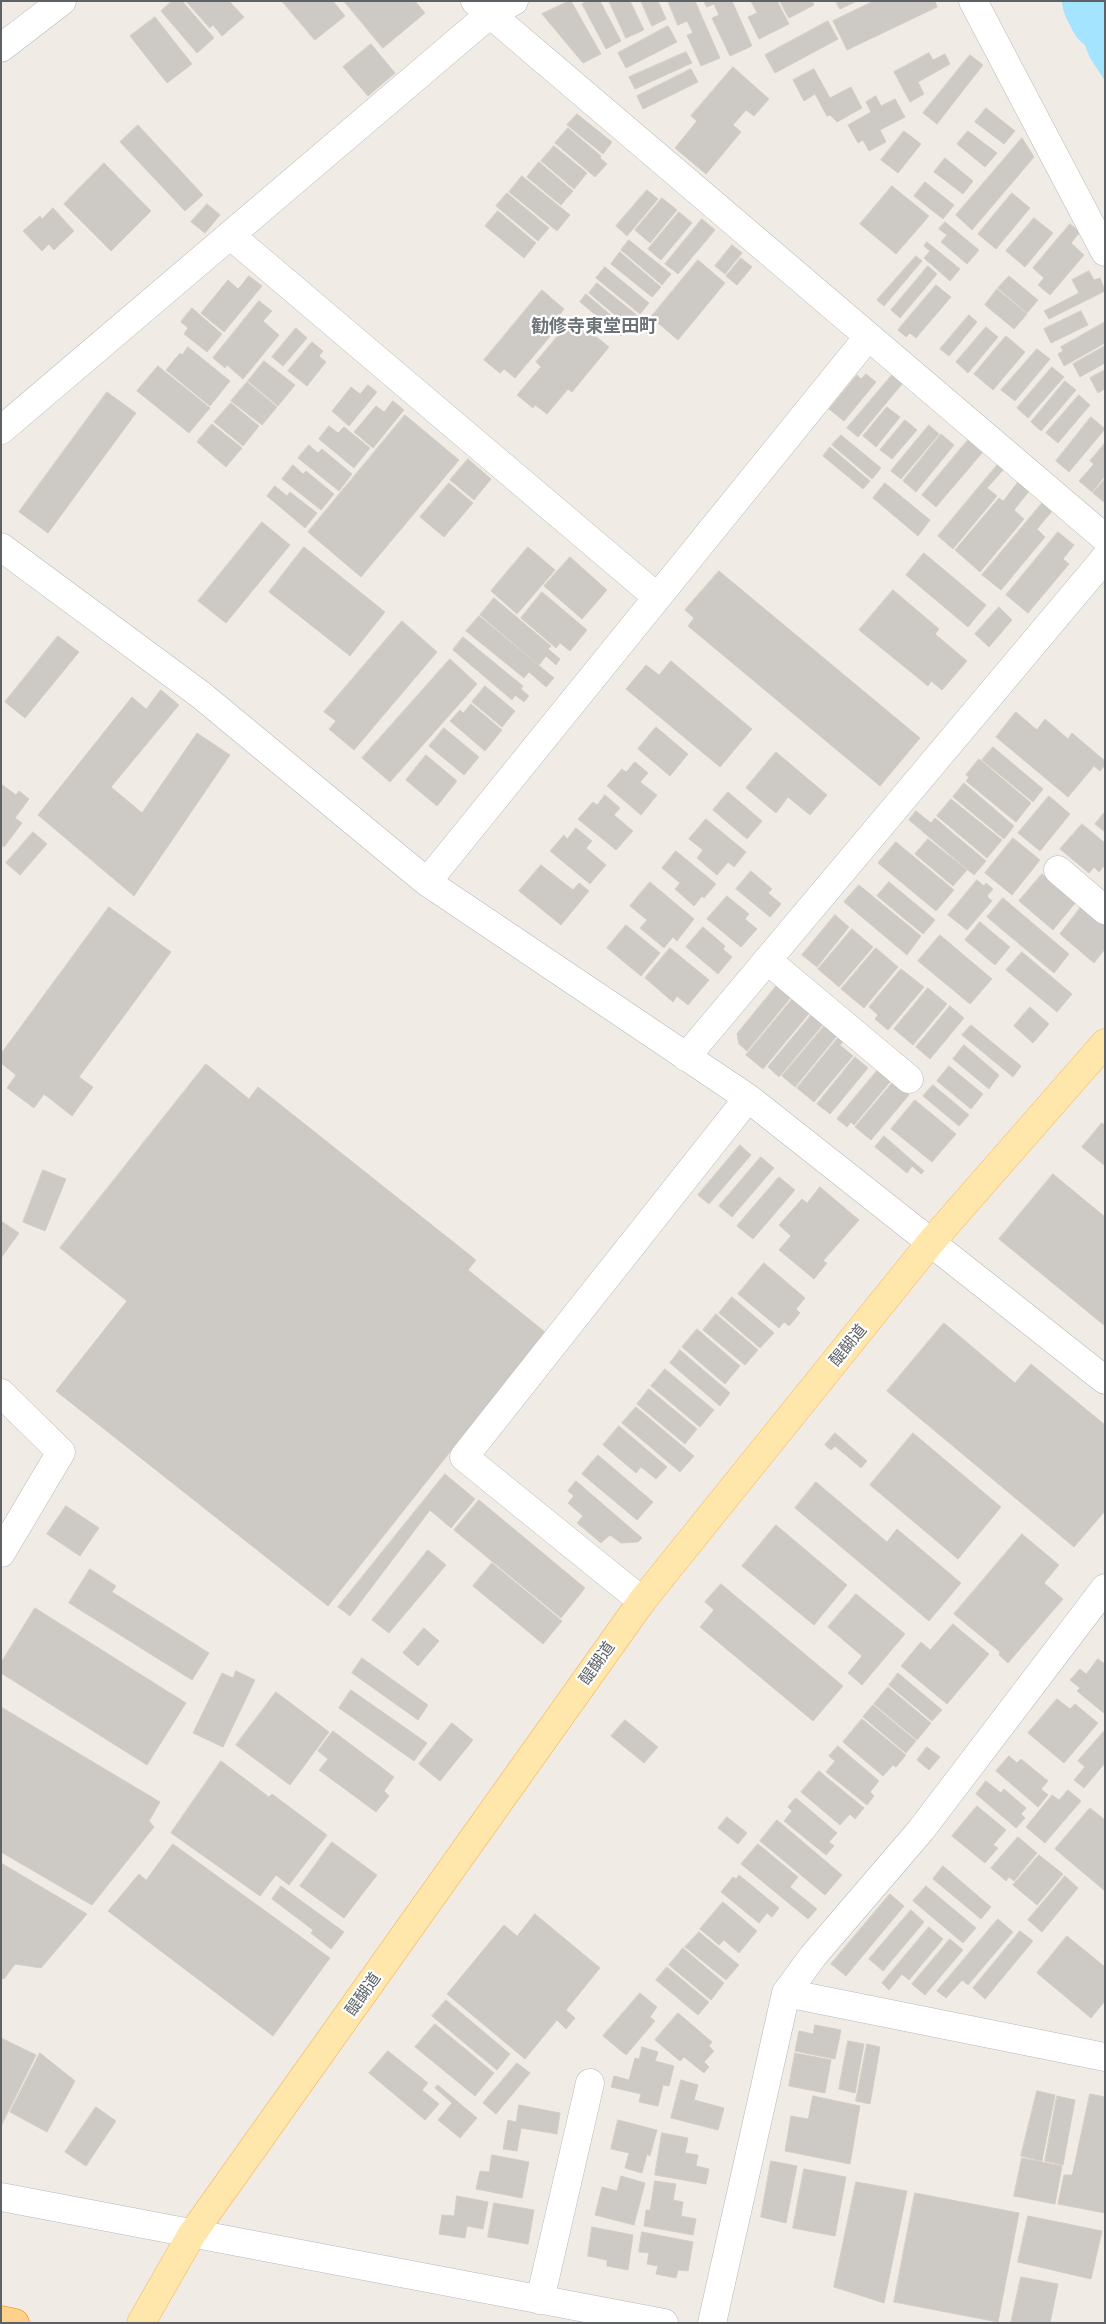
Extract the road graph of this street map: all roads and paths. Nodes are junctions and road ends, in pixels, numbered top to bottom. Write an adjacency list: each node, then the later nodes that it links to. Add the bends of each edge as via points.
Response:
1 (62, 1): 5 (street)
2 (514, 1): 4 (street)
3 (973, 1): 7 (street)
4 (482, 8): 6 (street); 8 (street)
5 (1, 48)
6 (230, 235): 9 (street); 13 (street)
7 (1105, 252)
8 (868, 337): 10 (street); 13 (street)
9 (1, 430)
10 (1105, 538)
11 (1, 547): 15 (street, via 201,695)
12 (1105, 558): 17 (street)
13 (657, 597): 15 (street)
14 (1058, 870): 16 (street)
15 (427, 882): 19 (street)
16 (1105, 910)
17 (768, 960): 19 (street); 20 (street)
18 (1105, 1043): 22 (main road, 醍醐道)
19 (686, 1057): 21 (street)
20 (910, 1079)
21 (748, 1098): 22 (street); 27 (street, via 464,1457)
22 (931, 1242): 23 (street); 27 (main road, 醍醐道)
23 (1105, 1380)
24 (1, 1393): 25 (street, via 61,1452)
25 (1, 1553)
26 (1105, 1588): 28 (street, via 921,1830)
27 (642, 1600): 32 (main road, 醍醐道)
28 (786, 1992): 29 (street); 38 (street)
29 (1105, 2056)
30 (590, 2083): 33 (street)
31 (1, 2197): 32 (street)
32 (192, 2234): 33 (street); 36 (main road, 醍醐道)
33 (540, 2300): 37 (street)
34 (1, 2320): 35 (highway)
35 (14, 2323)
36 (141, 2323)
37 (664, 2323)
38 (712, 2323)

